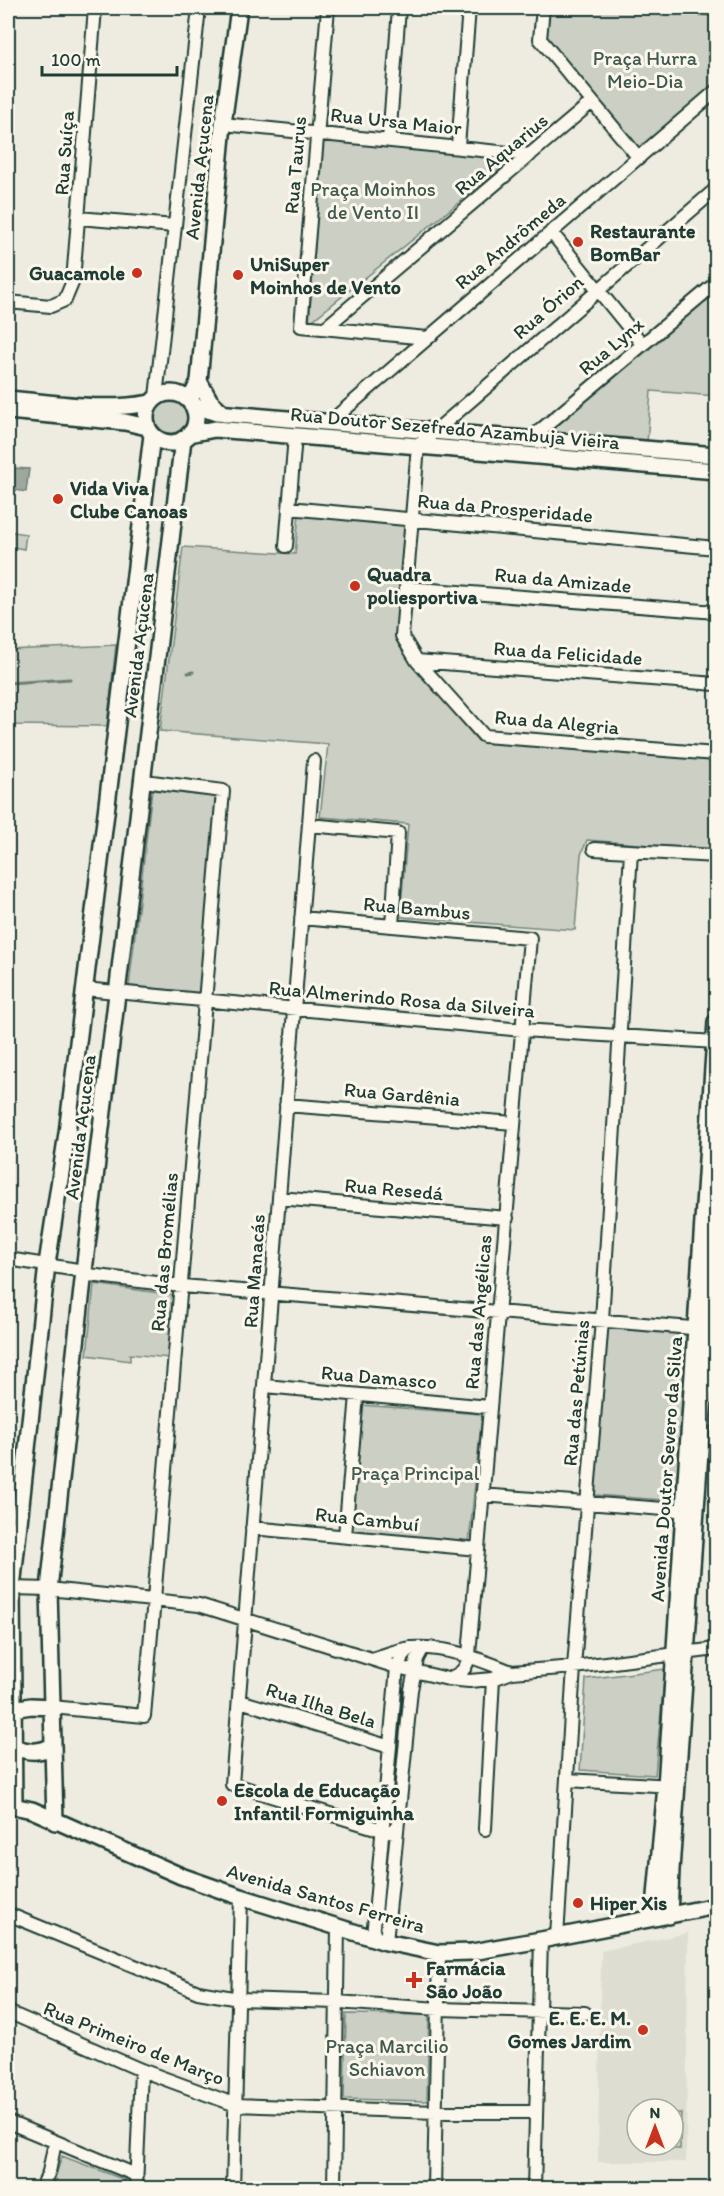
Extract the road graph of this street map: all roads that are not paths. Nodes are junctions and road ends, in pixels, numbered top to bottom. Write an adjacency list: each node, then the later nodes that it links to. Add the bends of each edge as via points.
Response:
1 (95, 8): 19 (street, Rua Suíça)
2 (200, 8): 20 (street, Avenida Açucena)
3 (239, 8): 12 (main road, Avenida Açucena)
4 (328, 8): 13 (street, Rua Taurus)
5 (399, 8): 14 (street)
6 (469, 8): 15 (street)
7 (543, 8): 11 (street, via 540,39)
8 (710, 8): 9 (street)
9 (717, 8)
10 (717, 91): 17 (street, Rua Andrômeda)
11 (592, 102): 16 (street, Rua Aquarius); 17 (street)
12 (223, 124): 13 (street, Rua Ursa Maior); 28 (main road, Avenida Açucena)
13 (317, 133): 14 (street, Rua Ursa Maior); 25 (street, Rua Taurus, via 301,326)
14 (389, 140): 15 (street, Rua Ursa Maior)
15 (458, 146): 16 (street, Rua Ursa Maior)
16 (530, 155): 25 (street, Rua Aquarius)
17 (639, 158): 21 (street, Rua Andrômeda)
18 (717, 189): 23 (street, Rua Órion)
19 (78, 218): 20 (street); 24 (street, Rua Suíça, via 73,281 65,300 51,306)
20 (175, 226): 30 (street, Avenida Açucena)
21 (551, 232): 23 (street); 26 (street, Rua Andrômeda)
22 (717, 283): 27 (street, Rua Lynx)
23 (598, 290): 27 (street); 36 (street, Rua Órion)
24 (8, 302)
25 (325, 328): 26 (street)
26 (427, 338): 34 (street, Rua Andrômeda)
27 (643, 345): 39 (street, Rua Lynx)
28 (199, 381): 31 (main road); 33 (main road, via 210,401)
29 (8, 399): 30 (main road, via 103,408 126,408)
30 (153, 400): 31 (main road, via 171,393); 35 (main road, via 146,419)
31 (189, 402): 33 (main road, Rua Doutor Sezefredo Azambuja Vieira); 38 (main road, via 196,420)
32 (8, 411): 35 (main road, via 126,423)
33 (224, 414): 34 (main road, Rua Doutor Sezefredo Azambuja Vieira)
34 (330, 423): 36 (main road, Rua Doutor Sezefredo Azambuja Vieira)
35 (150, 431): 38 (main road, via 167,442); 62 (main road, Avenida Açucena)
36 (433, 431): 39 (main road, Rua Doutor Sezefredo Azambuja Vieira); 40 (street)
37 (295, 436): 38 (main road, Rua Doutor Sezefredo Azambuja Vieira, via 215,429); 40 (main road, Rua Doutor Sezefredo Azambuja Vieira); 44 (street)
38 (186, 437): 54 (main road, Avenida Açucena)
39 (530, 439): 42 (main road, Rua Doutor Sezefredo Azambuja Vieira)
40 (418, 446): 42 (main road, Rua Doutor Sezefredo Azambuja Vieira); 45 (street, Rua da Alegria)
41 (717, 455): 42 (main road, Rua Doutor Sezefredo Azambuja Vieira)
42 (669, 459): 43 (main road, Rua Doutor Sezefredo Azambuja Vieira)
43 (717, 471)
44 (289, 508): 45 (street, Rua da Prosperidade); 46 (street)
45 (412, 519): 47 (street, Rua da Prosperidade); 48 (street, Rua da Alegria)
46 (286, 546)
47 (717, 548)
48 (406, 588): 49 (street, Rua da Amizade); 50 (street, Rua da Alegria, via 402,636)
49 (717, 612)
50 (417, 661): 51 (street, Rua da Felicidade); 52 (street, Rua da Alegria, via 484,736)
51 (717, 684)
52 (717, 754)
53 (314, 761): 55 (street, Rua Manacás)
54 (144, 781): 63 (main road, Avenida Açucena); 64 (street, Rua das Bromélias, via 223,791)
55 (309, 825): 59 (street, Rua Manacás); 60 (street, via 398,833)
56 (594, 849): 57 (street)
57 (631, 852): 58 (street); 68 (street, Rua das Petúnias)
58 (717, 856)
59 (301, 918): 60 (street, Rua Bambus); 65 (street, Rua Manacás)
60 (392, 926): 61 (street, Rua Bambus)
61 (530, 938): 67 (street, Rua das Angélicas)
62 (84, 989): 63 (street, Rua Almerindo Rosa da Silveira); 76 (main road, Avenida Açucena)
63 (118, 993): 64 (street, Rua Almerindo Rosa da Silveira); 77 (main road, Avenida Açucena)
64 (204, 1002): 65 (street, Rua Almerindo Rosa da Silveira); 78 (street, Rua das Bromélias)
65 (295, 1010): 67 (street, Rua Almerindo Rosa da Silveira); 70 (street, Rua Manacás)
66 (717, 1022): 69 (main road, Avenida Doutor Severo da Silva)
67 (522, 1030): 68 (street, Rua Almerindo Rosa da Silveira); 71 (street, Rua das Angélicas)
68 (620, 1036): 69 (street, Rua Almerindo Rosa da Silveira); 81 (street, Rua das Petúnias)
69 (716, 1042): 82 (main road, Avenida Doutor Severo da Silva)
70 (286, 1105): 71 (street, Rua Gardênia); 72 (street, Rua Manacás)
71 (514, 1123): 73 (street, Rua das Angélicas)
72 (279, 1198): 73 (street, Rua Resedá); 79 (street, Rua Manacás)
73 (507, 1218): 80 (street, Rua das Angélicas)
74 (717, 1221): 82 (main road, Avenida Doutor Severo da Silva)
75 (8, 1259): 76 (street)
76 (47, 1264): 77 (street); 92 (main road, Avenida Açucena)
77 (84, 1271): 78 (street, via 89,1275); 93 (main road, Avenida Açucena)
78 (182, 1286): 79 (street); 94 (street, Rua das Bromélias)
79 (272, 1293): 80 (street); 83 (street, Rua Manacás)
80 (499, 1312): 81 (street); 85 (street, Rua das Angélicas)
81 (602, 1320): 82 (street); 87 (street, Rua das Petúnias)
82 (707, 1329): 88 (main road, Avenida Doutor Severo da Silva)
83 (265, 1386): 84 (street, Rua Damasco); 89 (street, Rua Manacás)
84 (357, 1395): 85 (street, Rua Damasco); 90 (street)
85 (489, 1407): 86 (street, Rua das Angélicas)
86 (482, 1495): 87 (street); 91 (street, Rua das Angélicas)
87 (586, 1503): 88 (street); 102 (street, Rua das Petúnias)
88 (690, 1511): 99 (main road, Avenida Doutor Severo da Silva)
89 (252, 1528): 90 (street, Rua Cambuí); 95 (street, Rua Manacás)
90 (345, 1536): 91 (street, Rua Cambuí)
91 (478, 1549): 98 (street, Rua das Angélicas)
92 (12, 1588): 93 (street); 109 (main road, Avenida Açucena)
93 (49, 1589): 94 (street); 108 (main road, Avenida Açucena)
94 (154, 1601): 95 (street, via 199,1605); 108 (street, Rua das Bromélias, via 144,1716)
95 (245, 1619): 100 (street); 107 (street, Rua Manacás)
96 (416, 1648): 98 (street); 100 (street); 101 (street, via 402,1657); 103 (street)
97 (717, 1650): 99 (street)
98 (469, 1654): 104 (street); 105 (street, Rua das Angélicas, via 461,1674)
99 (681, 1654): 102 (street); 114 (main road, Avenida Doutor Severo da Silva)
100 (371, 1659): 101 (street)
101 (397, 1667): 103 (street); 112 (street)
102 (574, 1667): 104 (street); 113 (street, Rua das Petúnias)
103 (413, 1671): 105 (street); 119 (street)
104 (512, 1672): 106 (street)
105 (448, 1679): 106 (street)
106 (493, 1679): 117 (street)
107 (240, 1701): 112 (street, Rua Ilha Bela); 118 (street, Rua Manacás, via 232,1784)
108 (52, 1707): 109 (main road); 110 (main road, Avenida Açucena)
109 (13, 1709): 111 (main road, Avenida Açucena)
110 (53, 1745): 111 (main road, via 34,1752); 116 (main road, Avenida Açucena)
111 (14, 1747): 115 (main road, Avenida Açucena)
112 (390, 1748): 118 (street)
113 (567, 1780): 114 (street); 127 (street, Rua das Petúnias)
114 (671, 1786): 125 (main road, Avenida Doutor Severo da Silva)
115 (11, 1805): 116 (main road, Avenida Santos Ferreira)
116 (55, 1822): 122 (main road, Avenida Santos Ferreira)
117 (485, 1829)
118 (382, 1830): 119 (street); 120 (street)
119 (396, 1832): 121 (street)
120 (380, 1856): 121 (street); 128 (street)
121 (393, 1858): 128 (street)
122 (241, 1897): 126 (main road, Avenida Santos Ferreira); 131 (street)
123 (717, 1906): 125 (main road, Avenida Santos Ferreira)
124 (8, 1914): 131 (street, via 198,1992)
125 (662, 1917): 127 (main road, Avenida Santos Ferreira)
126 (338, 1927): 128 (main road, Avenida Santos Ferreira); 132 (street)
127 (557, 1937): 129 (main road, Avenida Santos Ferreira)
128 (380, 1939): 130 (main road, Avenida Santos Ferreira)
129 (541, 1940): 130 (main road, Avenida Santos Ferreira, via 472,1952); 135 (street)
130 (440, 1953): 133 (street)
131 (239, 1999): 132 (street); 138 (street)
132 (336, 2002): 133 (street); 139 (street)
133 (439, 2010): 135 (street); 140 (street)
134 (8, 2012): 137 (street, Rua Primeiro de Março)
135 (539, 2012): 136 (street); 141 (street)
136 (585, 2013)
137 (141, 2070): 138 (street, Rua Primeiro de Março); 144 (street)
138 (236, 2105): 139 (street, Rua Primeiro de Março); 147 (street)
139 (335, 2108): 140 (street, Rua Primeiro de Março); 148 (street)
140 (436, 2112): 141 (street, Rua Primeiro de Março); 149 (street)
141 (536, 2112): 150 (street)
142 (8, 2122): 143 (street)
143 (55, 2142): 144 (street); 145 (street)
144 (136, 2175): 146 (street)
145 (42, 2188)
146 (136, 2188)
147 (233, 2188)
148 (334, 2188)
149 (434, 2188)
150 (534, 2188)

